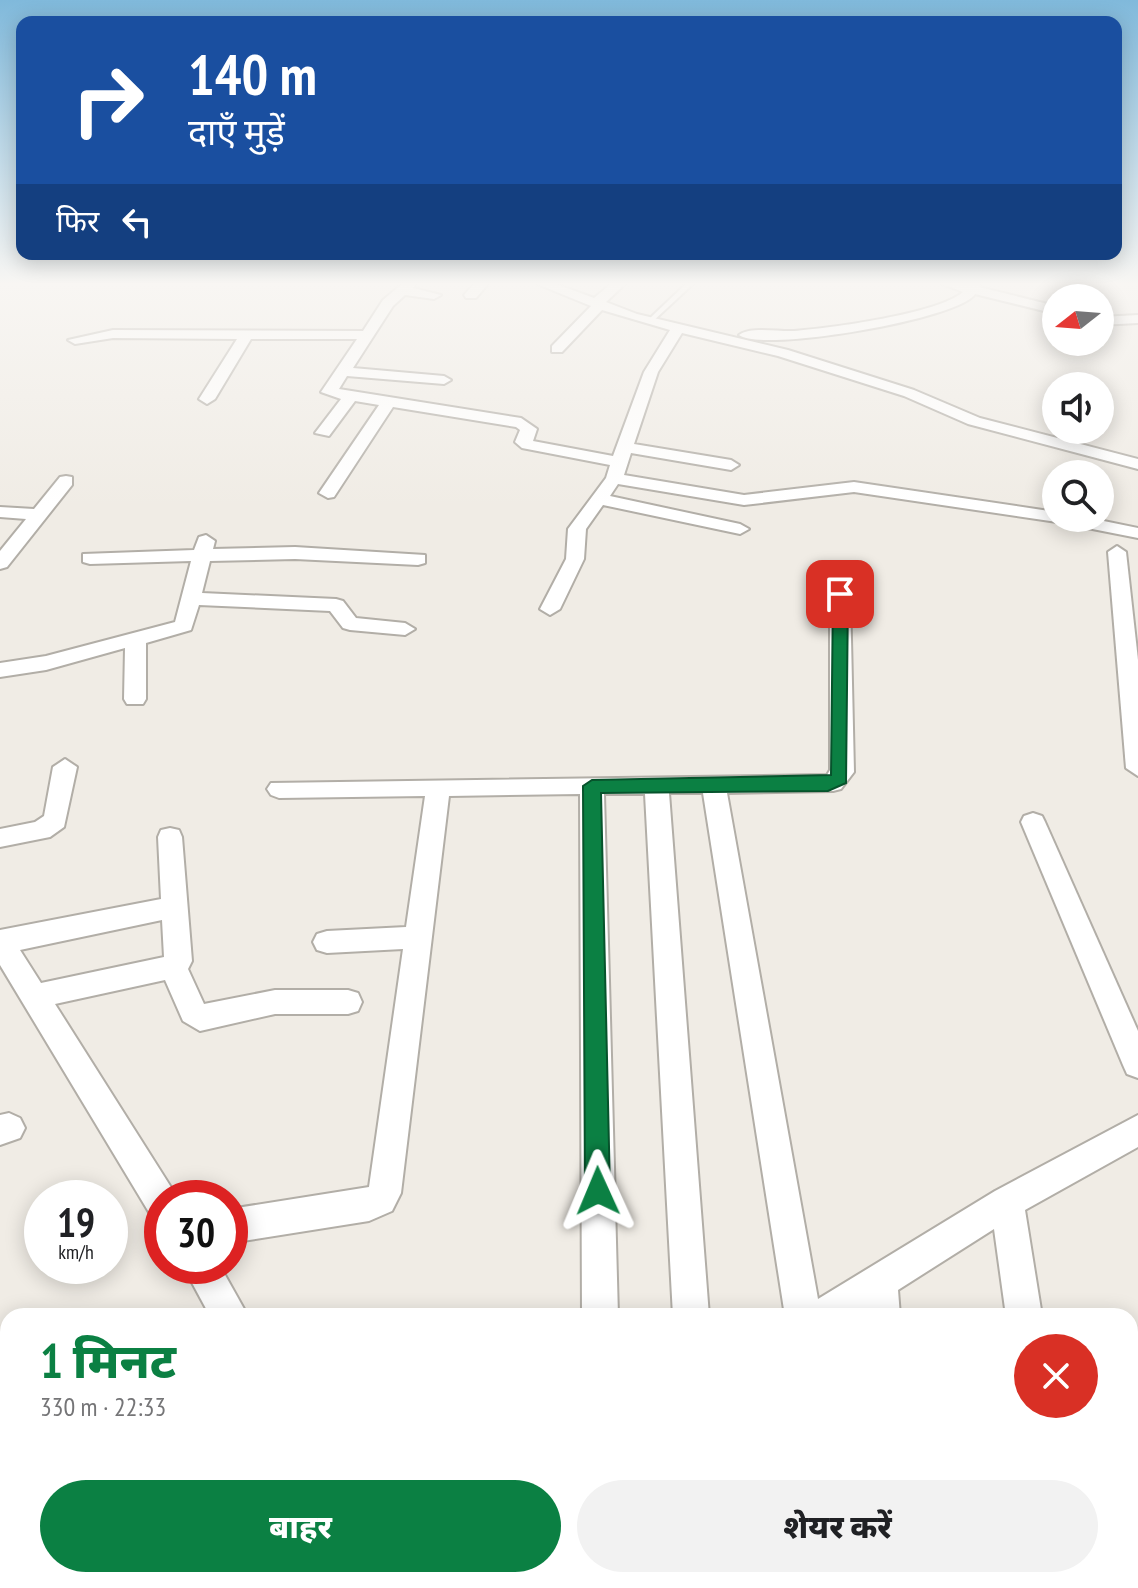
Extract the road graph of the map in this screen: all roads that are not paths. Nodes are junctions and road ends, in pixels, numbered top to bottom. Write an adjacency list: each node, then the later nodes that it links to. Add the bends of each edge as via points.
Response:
1 (232, 358): 8 (street)
2 (350, 358): 5 (street)
3 (660, 358): 11 (street)
4 (796, 358): 12 (street, via 909,393 974,421)
5 (341, 371): 6 (street); 7 (street, via 328,391)
6 (444, 380)
7 (351, 396): 9 (street); 10 (street)
8 (207, 399)
9 (389, 402): 11 (street, via 521,423 529,429 523,442 528,445); 15 (street)
10 (323, 433)
11 (619, 462): 13 (street); 16 (street); 19 (street, via 744,500 854,487)
12 (1138, 464)
13 (731, 465)
14 (66, 481): 18 (street)
15 (328, 493)
16 (598, 499): 21 (street); 30 (street, via 577,529 575,559)
17 (0, 512): 18 (street)
18 (39, 515): 27 (street)
19 (1042, 515)
20 (1114, 528): 22 (street)
21 (740, 529)
22 (1138, 533)
23 (205, 547): 25 (street); 26 (street); 29 (street)
24 (1117, 552): 36 (street)
25 (90, 558)
26 (418, 559)
27 (0, 563)
28 (840, 594): 37 (street, via 840,779 828,784)
29 (193, 599): 31 (street, via 331,604 341,607 350,624); 32 (street, via 184,626)
30 (550, 609)
31 (405, 629)
32 (136, 640): 33 (street); 34 (street)
33 (0, 670)
34 (135, 699)
35 (65, 767): 44 (street, via 55,821 41,830)
36 (1138, 768)
37 (714, 785): 39 (street); 62 (street)
38 (592, 786): 39 (street); 40 (street); 60 (street)
39 (657, 786): 61 (street)
40 (438, 788): 41 (street); 46 (street)
41 (279, 789)
42 (1033, 822): 52 (street)
43 (170, 837): 45 (street)
44 (0, 838)
45 (175, 907): 47 (street); 49 (street, via 178,961)
46 (418, 937): 48 (street); 56 (street, via 385,1193 369,1205)
47 (1, 942): 50 (street)
48 (327, 942)
49 (173, 967): 50 (street); 51 (street, via 200,1018 275,1002)
50 (35, 996): 54 (street)
51 (348, 1002)
52 (1138, 1065)
53 (1138, 1130): 55 (street)
54 (148, 1180)
55 (1007, 1202): 57 (street); 65 (street)
56 (248, 1223)
57 (880, 1280): 63 (street); 64 (street)
58 (211, 1284): 59 (street)
59 (225, 1308)
60 (600, 1308)
61 (690, 1308)
62 (802, 1308)
63 (836, 1308)
64 (882, 1308)
65 (1023, 1308)

